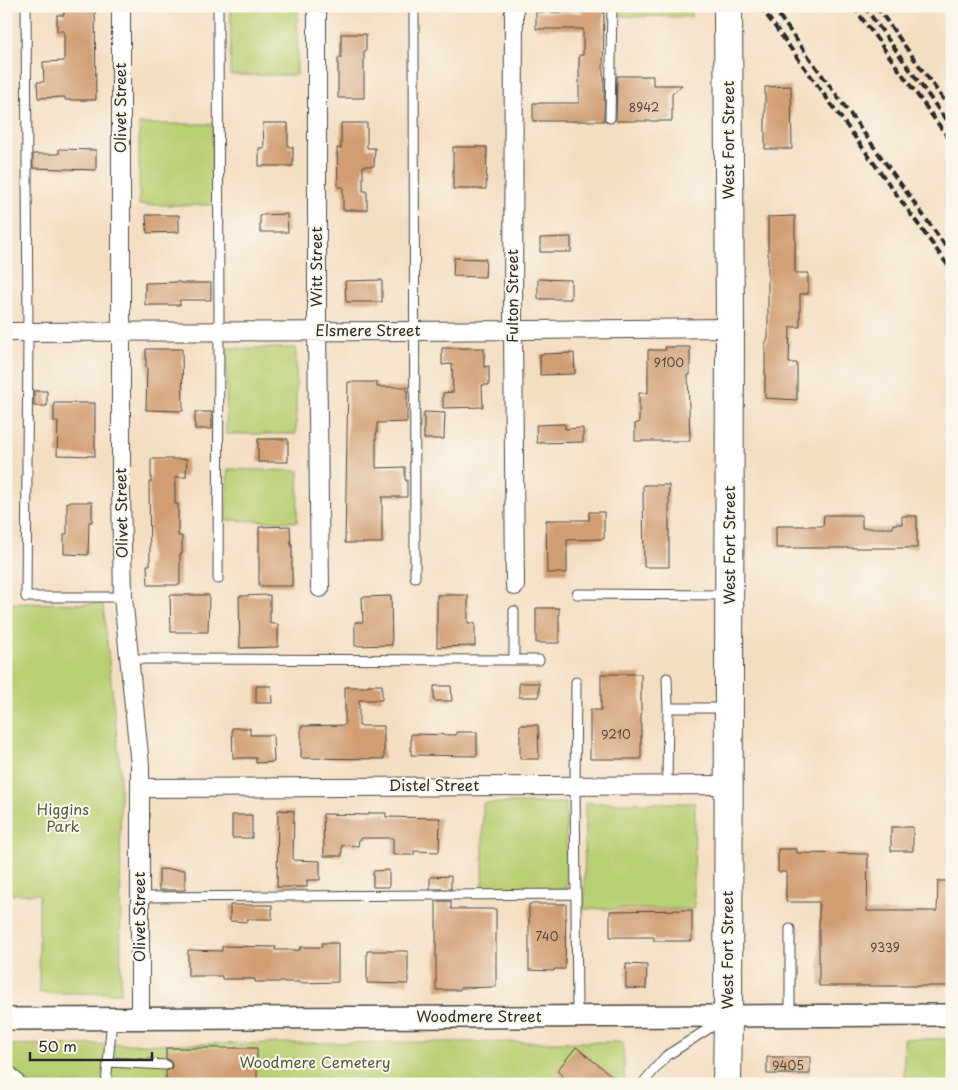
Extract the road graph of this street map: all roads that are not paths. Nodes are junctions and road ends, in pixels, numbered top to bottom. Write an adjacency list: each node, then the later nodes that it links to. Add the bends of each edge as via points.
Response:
1 (26, 6): 16 (lane)
2 (121, 6): 17 (street, Olivet Street)
3 (218, 6): 12 (lane)
4 (317, 6): 13 (street, Witt Street)
5 (414, 6): 14 (lane)
6 (514, 6): 11 (street, Fulton Street)
7 (612, 6): 9 (lane)
8 (728, 6): 10 (main road, West Fort Street)
9 (610, 118)
10 (730, 328): 11 (street, Elsmere Street); 23 (main road, West Fort Street)
11 (513, 330): 14 (street, Elsmere Street); 20 (street, Fulton Street)
12 (219, 331): 13 (street, Elsmere Street); 17 (street, Elsmere Street); 19 (lane)
13 (317, 331): 14 (street, Elsmere Street); 21 (street, Witt Street)
14 (415, 331): 18 (lane)
15 (6, 332): 16 (street, Elsmere Street)
16 (28, 332): 17 (street, Elsmere Street); 24 (lane, via 26,597)
17 (121, 332): 24 (street, Olivet Street)
18 (415, 577)
19 (218, 579)
20 (515, 586)
21 (320, 588)
22 (577, 594): 23 (lane)
23 (729, 595): 32 (main road, West Fort Street)
24 (123, 597): 26 (street, Olivet Street)
25 (514, 610): 27 (lane)
26 (129, 659): 27 (lane); 36 (street, Olivet Street)
27 (514, 660): 28 (lane)
28 (539, 660)
29 (667, 678): 31 (lane)
30 (576, 682): 35 (lane)
31 (668, 708): 32 (lane); 33 (lane)
32 (729, 708): 34 (main road, West Fort Street)
33 (667, 785): 34 (street, Distel Street); 35 (street, Distel Street)
34 (729, 785): 42 (main road, West Fort Street)
35 (575, 786): 36 (street, Distel Street); 37 (lane)
36 (140, 788): 38 (street, Olivet Street)
37 (576, 894): 38 (lane); 41 (lane)
38 (140, 897): 46 (street, Olivet Street)
39 (790, 928): 43 (lane)
40 (952, 1015): 43 (street, Woodmere Street)
41 (576, 1016): 42 (street, Woodmere Street); 46 (street, Woodmere Street)
42 (728, 1016): 43 (street, Woodmere Street); 50 (main road, West Fort Street); 53 (lane, via 666,1056)
43 (790, 1016)
44 (6, 1019): 45 (street, Woodmere Street)
45 (112, 1019): 46 (street, Woodmere Street); 47 (lane)
46 (140, 1019)
47 (108, 1062): 48 (lane); 52 (lane)
48 (166, 1065)
49 (9, 1069): 51 (lane)
50 (726, 1083)
51 (23, 1084)
52 (106, 1084)
53 (642, 1084)

